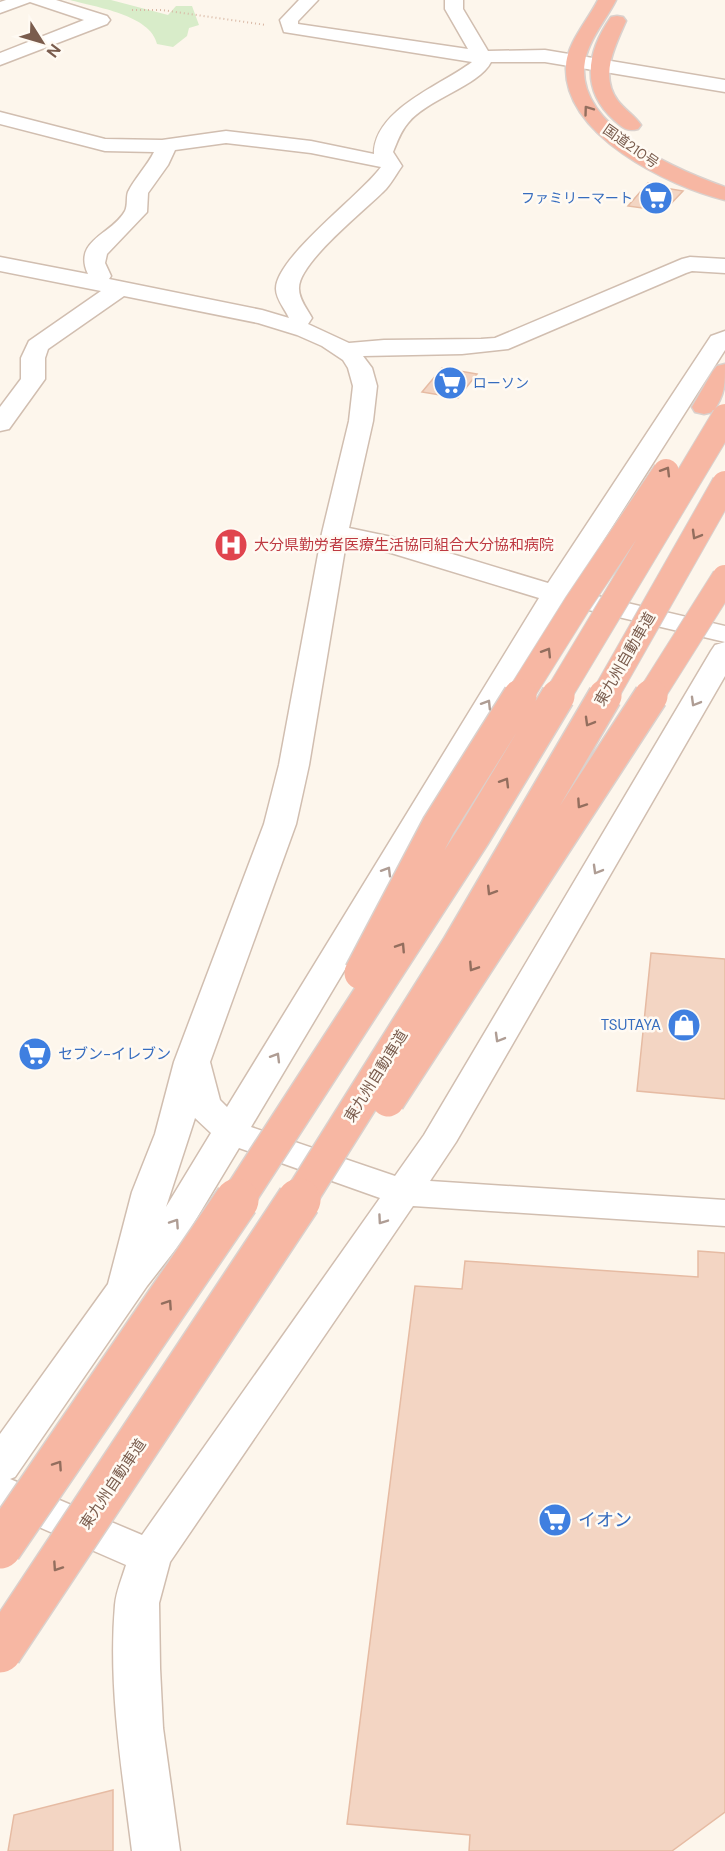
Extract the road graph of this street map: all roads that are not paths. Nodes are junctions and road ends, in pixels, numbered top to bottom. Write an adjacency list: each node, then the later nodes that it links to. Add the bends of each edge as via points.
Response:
1 (23, 0): 7 (street)
2 (38, 0): 9 (street, via 101,21)
3 (309, 0): 8 (street, via 289,20 290,28)
4 (454, 0): 8 (street, via 454,9)
5 (607, 0): 10 (highway)
6 (626, 0): 11 (highway)
7 (0, 8)
8 (482, 57): 10 (street, via 545,56); 17 (street, via 478,66 418,101 400,119 384,149)
9 (0, 59)
10 (576, 60): 11 (street); 19 (highway, 国道210号, one-way to 10, via 649,160 606,129 588,111 579,94 574,76)
11 (599, 63): 12 (street); 14 (highway, 国道210号, via 601,84 609,102)
12 (725, 86)
13 (0, 118): 15 (street, via 95,144)
14 (647, 136)
15 (167, 145): 17 (street, via 238,138); 24 (street, via 136,197 136,212 96,252 94,263 100,276)
16 (670, 151): 18 (highway, 国道210号)
17 (389, 162): 26 (street, via 392,166 384,179 322,236 290,277 289,297 301,318)
18 (725, 176)
19 (725, 194)
20 (725, 252): 22 (street)
21 (0, 264): 24 (street)
22 (690, 264): 23 (street); 28 (street, via 500,344)
23 (725, 266)
24 (90, 282): 25 (street)
25 (120, 288): 26 (street); 31 (street, via 37,346 33,379)
26 (294, 326): 28 (street, via 330,340)
27 (725, 338): 35 (street, via 719,341)
28 (345, 351): 33 (street, via 360,368 365,398)
29 (725, 371): 30 (highway)
30 (715, 412): 46 (highway, one-way to 30, bridge, via 205,1249 474,835)
31 (0, 424)
32 (725, 484): 43 (highway, 東九州自動車道, one-way to 43, bridge, via 519,845)
33 (335, 533): 35 (street, via 397,546); 38 (street, via 280,824)
34 (725, 578): 43 (highway, one-way to 43, bridge, via 625,739 524,888 333,1187)
35 (555, 594): 36 (street); 39 (street, one-way to 35)
36 (725, 634)
37 (725, 651): 40 (street, one-way to 40, via 438,1142)
38 (192, 1062): 39 (street, via 203,1104); 42 (street, via 173,1134 151,1192)
39 (232, 1133): 40 (street); 42 (street, one-way to 39, via 173,1227)
40 (402, 1192): 41 (street); 47 (street, one-way to 47)
41 (725, 1213)
42 (127, 1287): 44 (street)
43 (153, 1426): 48 (highway, 東九州自動車道, one-way to 48, bridge)
44 (0, 1466)
45 (0, 1492): 47 (street)
46 (0, 1547)
47 (150, 1557): 49 (street, via 137,1603 137,1668)
48 (0, 1651)
49 (156, 1851)

